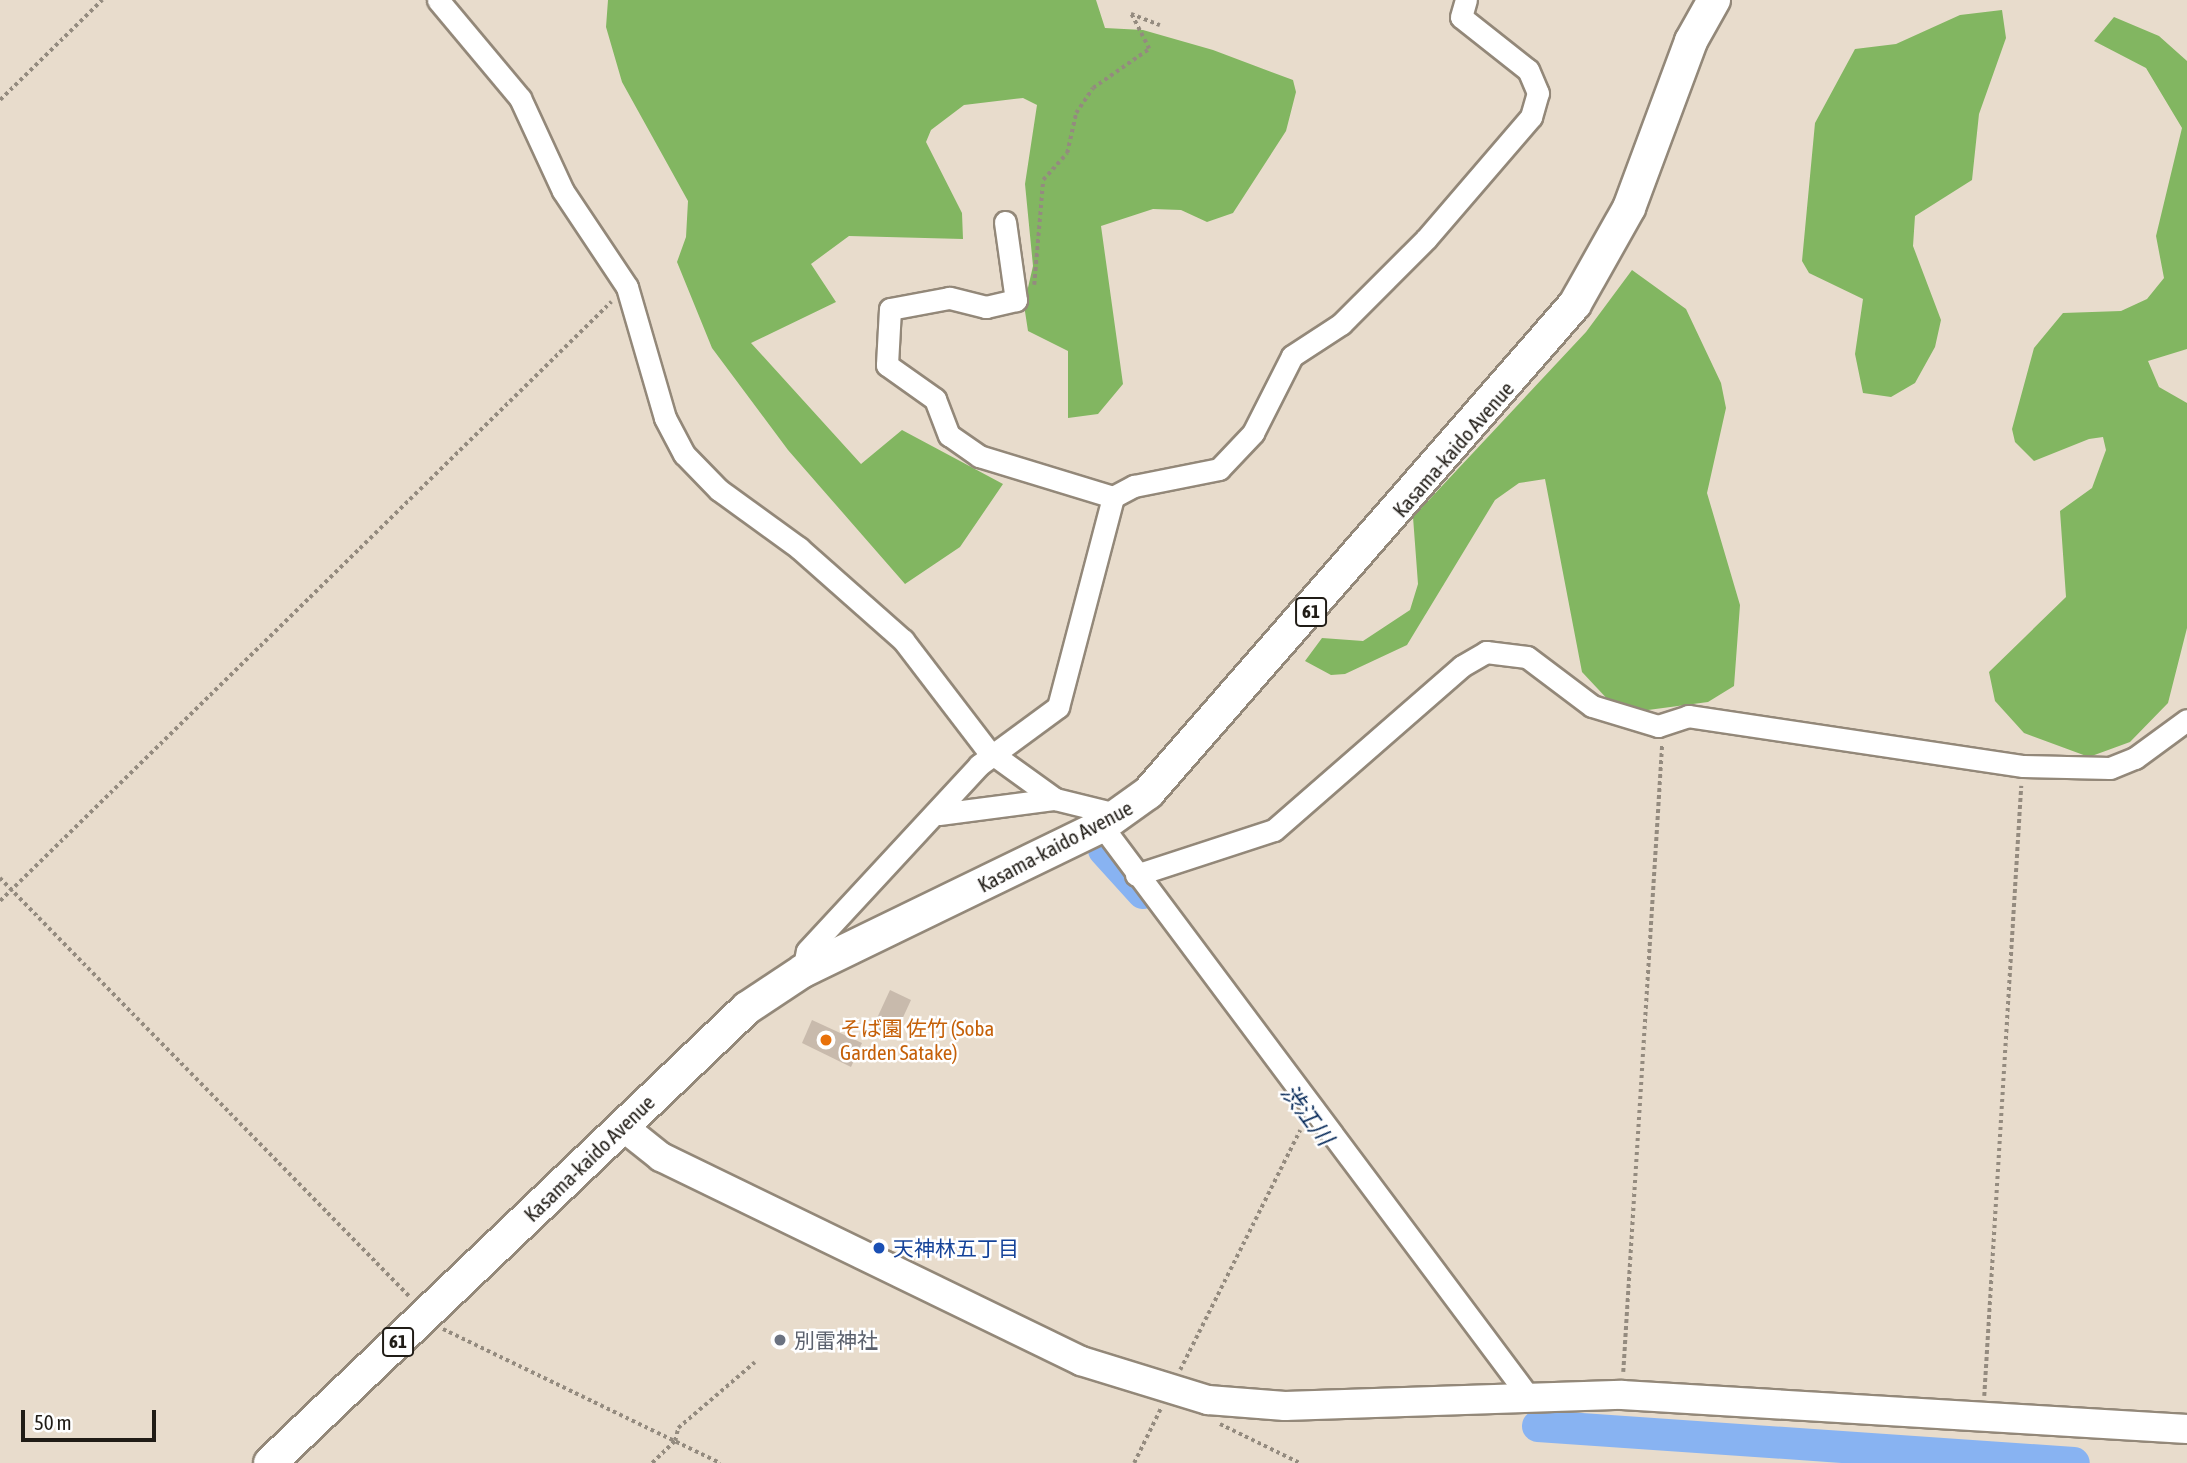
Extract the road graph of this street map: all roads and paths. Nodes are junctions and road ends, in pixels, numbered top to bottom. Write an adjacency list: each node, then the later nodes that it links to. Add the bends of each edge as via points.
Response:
1 (102, 0): 6 (path)
2 (438, 0): 8 (street, via 520,98 563,191)
3 (1466, 0): 10 (street, via 1461,17 1528,71 1538,93 1531,117 1426,239 1341,324 1292,356 1253,433 1219,469 1134,486)
4 (1714, 0): 17 (main road, Kasama-kaido Avenue / 61, via 1691,41 1629,208 1575,304 1189,751)
5 (1160, 25): 9 (path, via 1131,14 1149,49 1093,88 1076,113 1067,153 1043,180 1037,277)
6 (0, 100)
7 (1005, 222): 9 (street)
8 (627, 287): 13 (street, via 668,427 684,454 719,490 799,548 903,640 962,723); 20 (path)
9 (1018, 296): 10 (street, via 999,306 957,298 890,309 887,365 935,399 949,435 979,456)
10 (1114, 497): 13 (street, via 1058,707)
11 (2187, 720): 14 (street, via 2135,758 2110,768)
12 (1663, 726): 14 (street, via 1688,716); 18 (street, via 1592,706 1527,656 1486,652 1462,666 1274,830); 28 (path)
13 (996, 757): 15 (street); 16 (street, via 979,765)
14 (2023, 766): 31 (path)
15 (1055, 799): 16 (street); 17 (street)
16 (939, 814): 22 (street, via 807,951)
17 (1111, 820): 18 (street); 22 (main road, Kasama-kaido Avenue / 61)
18 (1136, 875): 29 (street)
19 (0, 878): 20 (path)
20 (11, 890): 21 (path); 25 (path)
21 (0, 901)
22 (803, 971): 23 (main road, Kasama-kaido Avenue / 61, via 747,1008)
23 (622, 1125): 25 (main road, Kasama-kaido Avenue / 61); 27 (street, via 661,1157 1082,1361)
24 (1300, 1130): 27 (path)
25 (427, 1314): 33 (path, via 442,1329); 34 (main road, Kasama-kaido Avenue / 61)
26 (755, 1362): 33 (path, via 678,1428)
27 (1169, 1392): 30 (street); 37 (path)
28 (1622, 1395): 29 (street); 31 (street)
29 (1529, 1397): 30 (street, via 1285,1406)
30 (1208, 1400): 38 (path, via 1210,1418)
31 (1983, 1416): 32 (street)
32 (2187, 1429)
33 (675, 1441): 35 (path); 36 (path)
34 (270, 1463)
35 (652, 1463)
36 (720, 1463)
37 (1134, 1463)
38 (1300, 1463)

